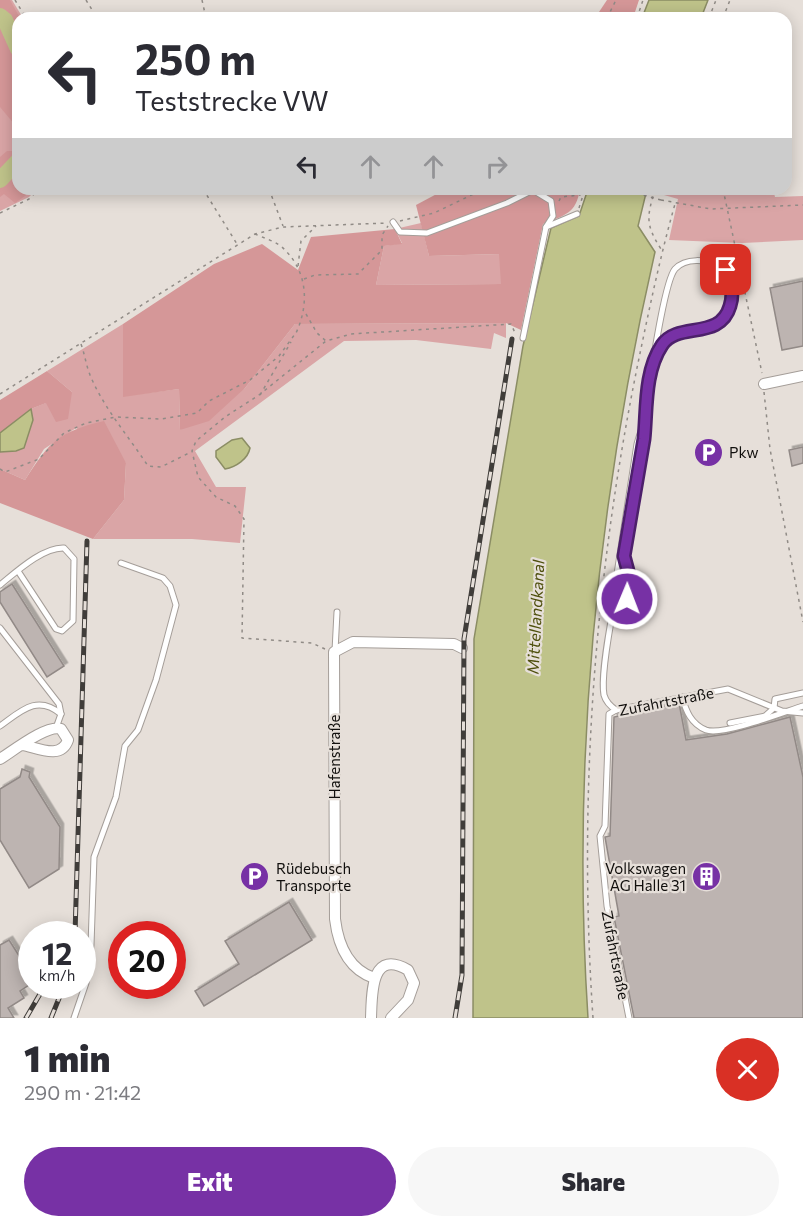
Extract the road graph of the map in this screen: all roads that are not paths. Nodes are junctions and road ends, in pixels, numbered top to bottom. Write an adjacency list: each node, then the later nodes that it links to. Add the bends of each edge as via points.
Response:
1 (523, 195): 4 (lane, via 427,233 400,232)
2 (541, 195): 5 (lane, via 551,201 553,216)
3 (577, 214): 5 (lane)
4 (392, 223)
5 (546, 227): 6 (lane)
6 (520, 338)
7 (803, 376): 8 (street)
8 (764, 384)
9 (643, 423): 9 (lane, via 650,381 669,279 676,268 693,260 719,265 729,277 730,309 711,328 675,335 663,343 653,365); 10 (lane, via 644,439); 14 (lane)
10 (624, 556): 14 (lane); 14 (lane, via 632,591 624,600)
11 (121, 563): 34 (lane, via 163,578 176,605 138,730 125,746 116,797 94,856 91,945 86,983)
12 (18, 571): 12 (lane, via 55,548 69,552 74,559 73,621 69,628 62,632 56,629); 13 (lane)
13 (0, 585)
14 (616, 594): 23 (lane, via 604,688 609,704)
15 (336, 612): 18 (lane)
16 (0, 628): 26 (lane, via 53,693)
17 (462, 648): 18 (street, via 454,644 353,642)
18 (334, 652): 33 (street, Hafenstraße, via 337,936 360,971)
19 (803, 693): 22 (lane, via 775,699)
20 (682, 697): 22 (lane, Zufahrtstraße, via 728,689); 23 (lane, Zufahrtstraße); 24 (lane, via 691,718 707,730 753,723)
21 (803, 706): 24 (lane)
22 (774, 708): 24 (lane, Zufahrtstraße); 27 (lane, via 765,716)
23 (616, 710): 30 (lane, Zufahrtstraße, via 609,714)
24 (787, 711): 25 (lane, Zufahrtstraße)
25 (803, 713)
26 (61, 714): 28 (lane, via 50,705 40,704 24,709); 29 (lane)
27 (730, 723)
28 (0, 726)
29 (56, 728): 31 (street); 31 (street, via 65,732 68,740 62,750)
30 (609, 730): 37 (lane, Zufahrtsraße, via 605,826 600,836 607,906)
31 (23, 745): 32 (street)
32 (0, 759)
33 (374, 978): 35 (street); 36 (street, via 380,969 395,965 412,976 413,992)
34 (74, 1018)
35 (371, 1018)
36 (391, 1018)
37 (628, 1018)

